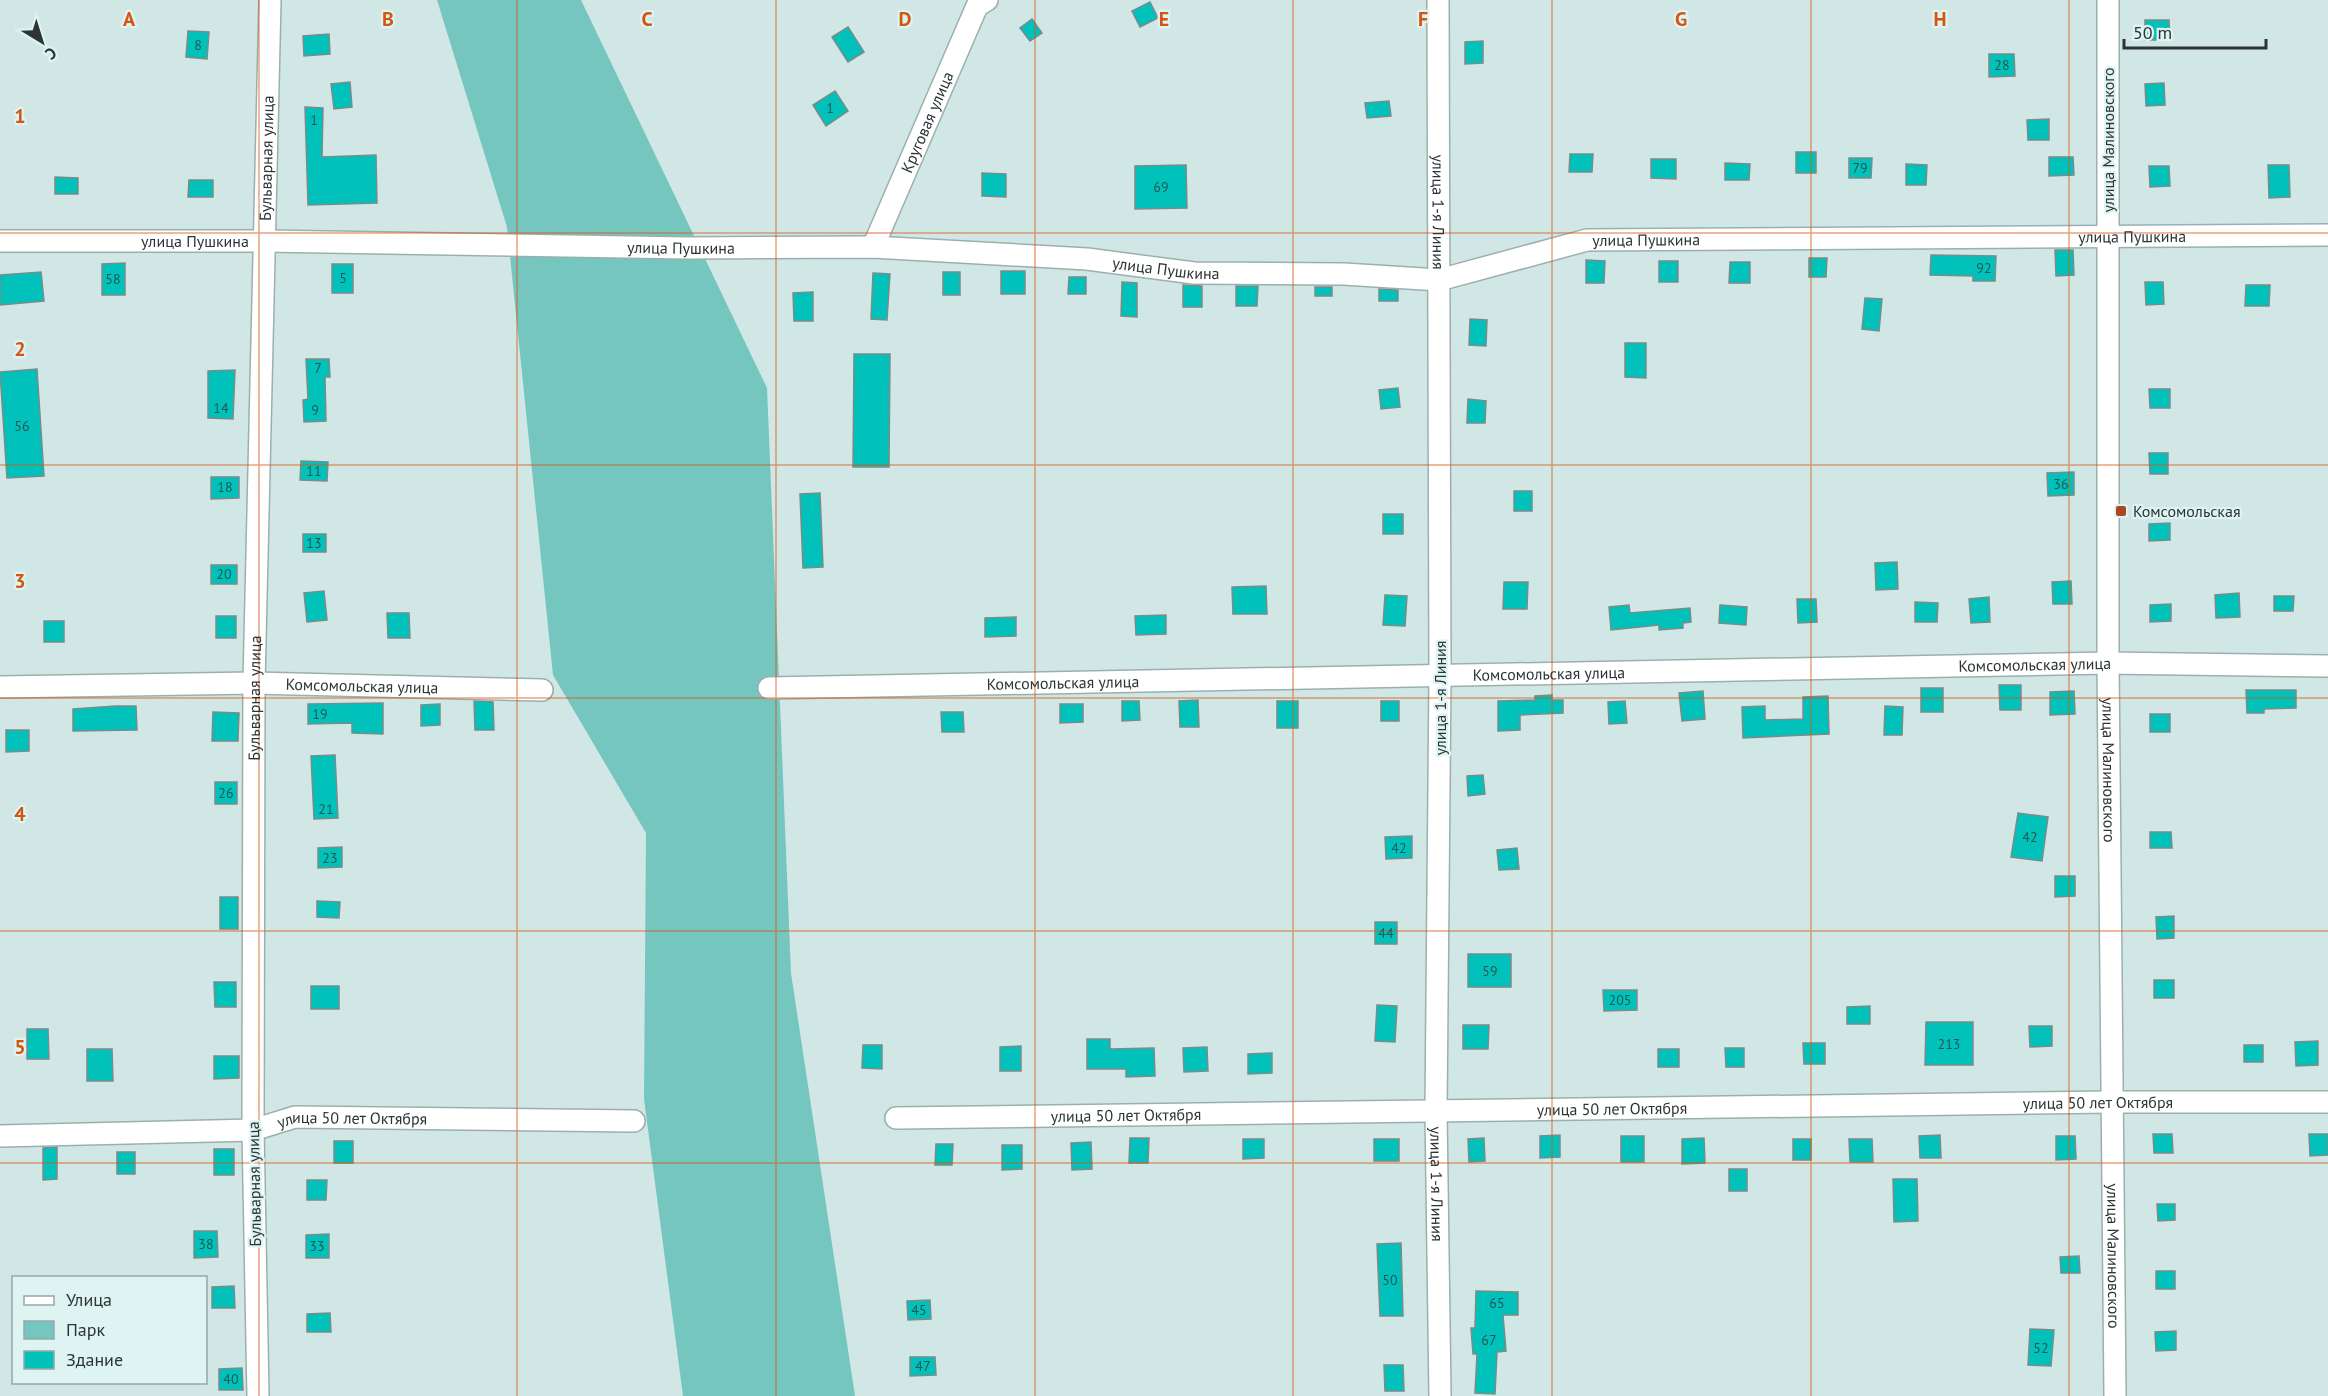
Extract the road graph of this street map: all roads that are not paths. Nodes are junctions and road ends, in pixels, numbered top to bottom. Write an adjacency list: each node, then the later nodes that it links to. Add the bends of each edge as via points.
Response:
1 (270, 0): 8 (street, Бульварная улица)
2 (1438, 0): 10 (street, улица 1-я Линия)
3 (2108, 0): 6 (street, улица Малиновского)
4 (979, 2): 9 (street, Круговая улица)
5 (2328, 235): 6 (street, улица Пушкина)
6 (2108, 236): 10 (street, улица Пушкина, via 1587,240); 11 (street, улица Малиновского)
7 (0, 241): 8 (street, улица Пушкина)
8 (265, 241): 9 (street, улица Пушкина); 14 (street, Бульварная улица)
9 (873, 247): 10 (street, улица Пушкина, via 1087,259 1194,273 1344,274)
10 (1439, 280): 13 (street, улица 1-я Линия)
11 (2108, 663): 12 (street, Комсомольская улица); 13 (street, Комсомольская улица); 18 (street, улица Малиновского)
12 (2328, 666)
13 (1440, 675): 16 (street, Комсомольская улица); 20 (street, улица 1-я Линия)
14 (254, 683): 15 (street, Комсомольская улица); 17 (street, Комсомольская улица); 23 (street, Бульварная улица)
15 (0, 687)
16 (769, 688)
17 (542, 690)
18 (2111, 1102): 19 (street, улица 50 лет Октября); 20 (street, улица 50 лет Октября); 27 (street, улица Малиновского)
19 (2328, 1102)
20 (1436, 1111): 21 (street, улица 50 лет Октября); 26 (street, улица 1-я Линия)
21 (896, 1118)
22 (634, 1121): 23 (street, улица 50 лет Октября, via 295,1117)
23 (253, 1130): 24 (street, улица 50 лет Октября); 25 (street, Бульварная улица)
24 (0, 1136)
25 (258, 1396)
26 (1440, 1396)
27 (2115, 1396)

